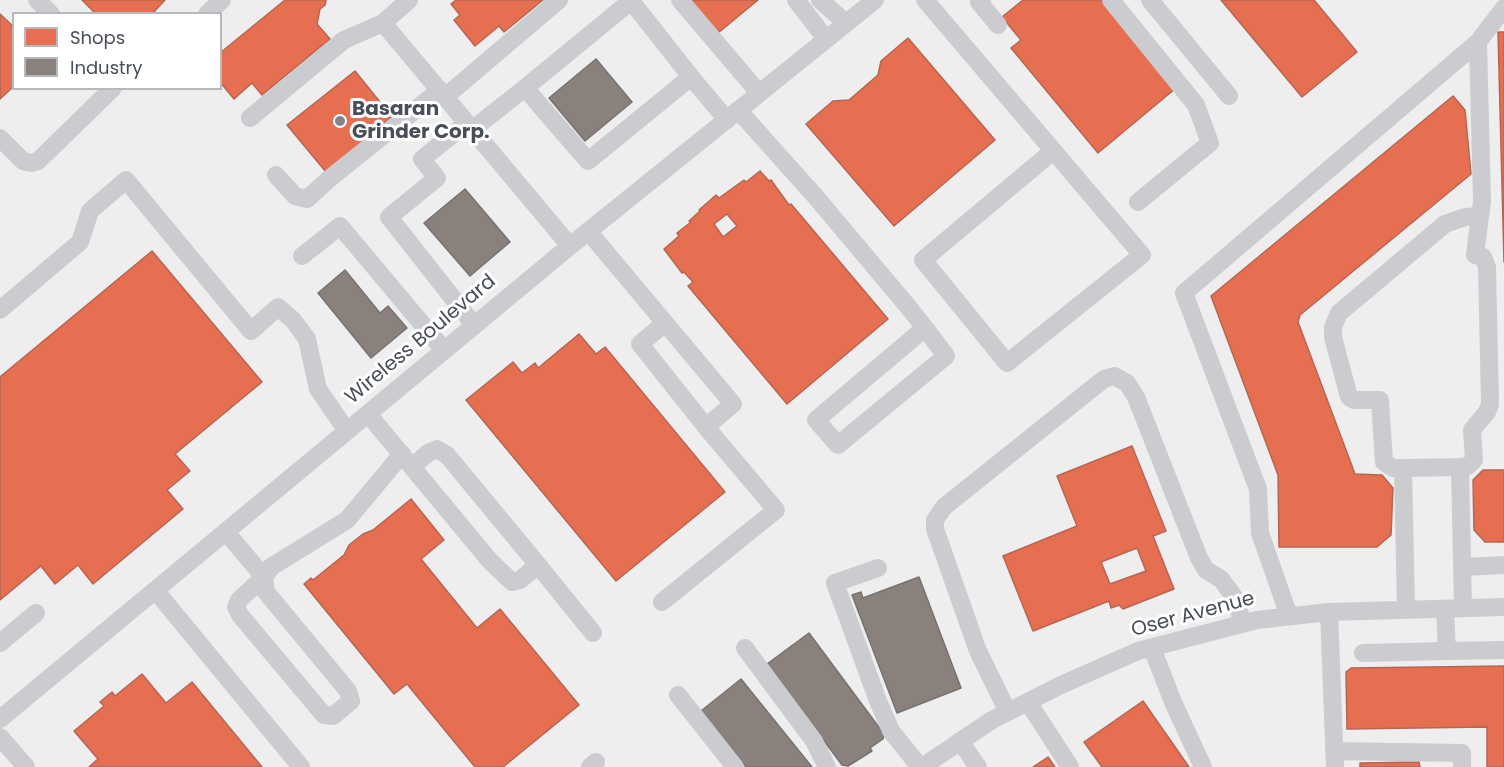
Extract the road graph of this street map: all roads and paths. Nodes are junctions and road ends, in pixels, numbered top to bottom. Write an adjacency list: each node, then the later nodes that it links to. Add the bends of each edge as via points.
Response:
1 (37, 0): 14 (street)
2 (222, 0): 15 (street)
3 (408, 0): 16 (street)
4 (559, 0): 25 (street)
5 (680, 0): 24 (street)
6 (796, 0): 19 (street)
7 (820, 0): 17 (street)
8 (875, 0): 17 (street, Wireless Boulevard)
9 (925, 0): 31 (street)
10 (982, 0): 18 (street, via 979,2)
11 (1111, 0): 33 (street, via 1196,105 1210,143)
12 (1150, 0): 26 (street)
13 (1504, 8): 20 (street)
14 (49, 12)
15 (209, 12)
16 (383, 22): 25 (street); 28 (street, via 344,40)
17 (846, 23): 19 (street, Wireless Boulevard)
18 (998, 25)
19 (826, 39): 24 (street, Wireless Boulevard)
20 (1478, 42): 34 (street); 62 (street, via 1185,293 1258,489 1260,533)
21 (691, 77): 22 (street, via 588,161); 22 (street, via 631,1); 27 (street)
22 (525, 88): 29 (street)
23 (110, 90): 30 (street, via 38,161 23,161)
24 (759, 93): 27 (street, Wireless Boulevard)
25 (443, 94): 29 (street); 32 (street, via 307,199 295,196)
26 (1228, 96)
27 (733, 115): 35 (street, Wireless Boulevard); 41 (street, via 815,196)
28 (250, 118)
29 (470, 126): 36 (street); 40 (street, via 422,159 437,178 389,217)
30 (0, 138)
31 (1053, 151): 31 (street, via 1142,255 1007,363 923,260)
32 (276, 175)
33 (1138, 202)
34 (1480, 216): 47 (street, via 1475,255 1483,257 1487,267 1490,404 1472,430 1474,460); 48 (street, via 1445,224 1340,313 1333,327 1349,397 1380,400 1384,462 1393,468)
35 (588, 231): 36 (street, Wireless Boulevard); 39 (street)
36 (570, 246): 40 (street, Wireless Boulevard)
37 (302, 256): 42 (street, via 340,226)
38 (0, 310): 45 (street, via 80,242 90,211 126,180 250,331 278,306 293,320 307,339 318,389)
39 (665, 323): 44 (street, via 640,344); 44 (street, via 733,404)
40 (474, 326): 42 (street, Wireless Boulevard)
41 (925, 328): 41 (street, via 946,356 838,445 816,420)
42 (444, 350): 43 (street, Wireless Boulevard)
43 (368, 414): 45 (street, Wireless Boulevard); 46 (street)
44 (706, 427): 56 (street, via 776,510)
45 (347, 431): 49 (street, Wireless Boulevard)
46 (407, 460): 50 (street, via 437,449 447,455); 50 (street, via 512,582); 54 (street, via 347,520 271,567)
47 (1460, 467): 48 (street); 52 (street)
48 (1403, 468): 59 (street)
49 (226, 532): 54 (street); 55 (street, Wireless Boulevard)
50 (538, 565): 64 (street)
51 (1504, 565): 52 (street)
52 (1463, 567): 58 (street)
53 (878, 568): 82 (street, via 835,583 891,731)
54 (264, 577): 54 (street, via 266,592 348,691 351,701 333,716 324,715 236,607)
55 (155, 590): 74 (street, Wireless Boulevard); 79 (street)
56 (662, 602)
57 (1504, 607): 58 (street, Oser Avenue)
58 (1454, 608): 59 (street, Oser Avenue); 69 (street)
59 (1406, 609): 60 (street, Oser Avenue)
60 (1329, 612): 62 (street, Oser Avenue); 77 (street)
61 (36, 613): 65 (street)
62 (1289, 616): 63 (street, Oser Avenue)
63 (1243, 624): 67 (street, Oser Avenue); 73 (street, via 1235,598 1199,558 1136,398 1127,383 1114,376 1104,379 944,507 935,520 978,651)
64 (593, 633)
65 (0, 643)
66 (745, 648): 81 (street, via 814,741)
67 (1152, 648): 72 (street, Oser Avenue); 85 (street)
68 (1504, 650): 69 (street)
69 (1447, 651): 70 (street)
70 (1363, 653)
71 (678, 695): 80 (street)
72 (1028, 702): 73 (street, Oser Avenue); 84 (street)
73 (1008, 712): 76 (street, Oser Avenue)
74 (0, 719)
75 (0, 737): 78 (street)
76 (960, 741): 82 (street, Oser Avenue); 83 (street)
77 (1334, 759): 86 (street, via 1462,753)
78 (26, 767)
79 (301, 767)
80 (735, 767)
81 (827, 767)
82 (921, 767)
83 (978, 767)
84 (1070, 767)
85 (1203, 767)
86 (1462, 767)

